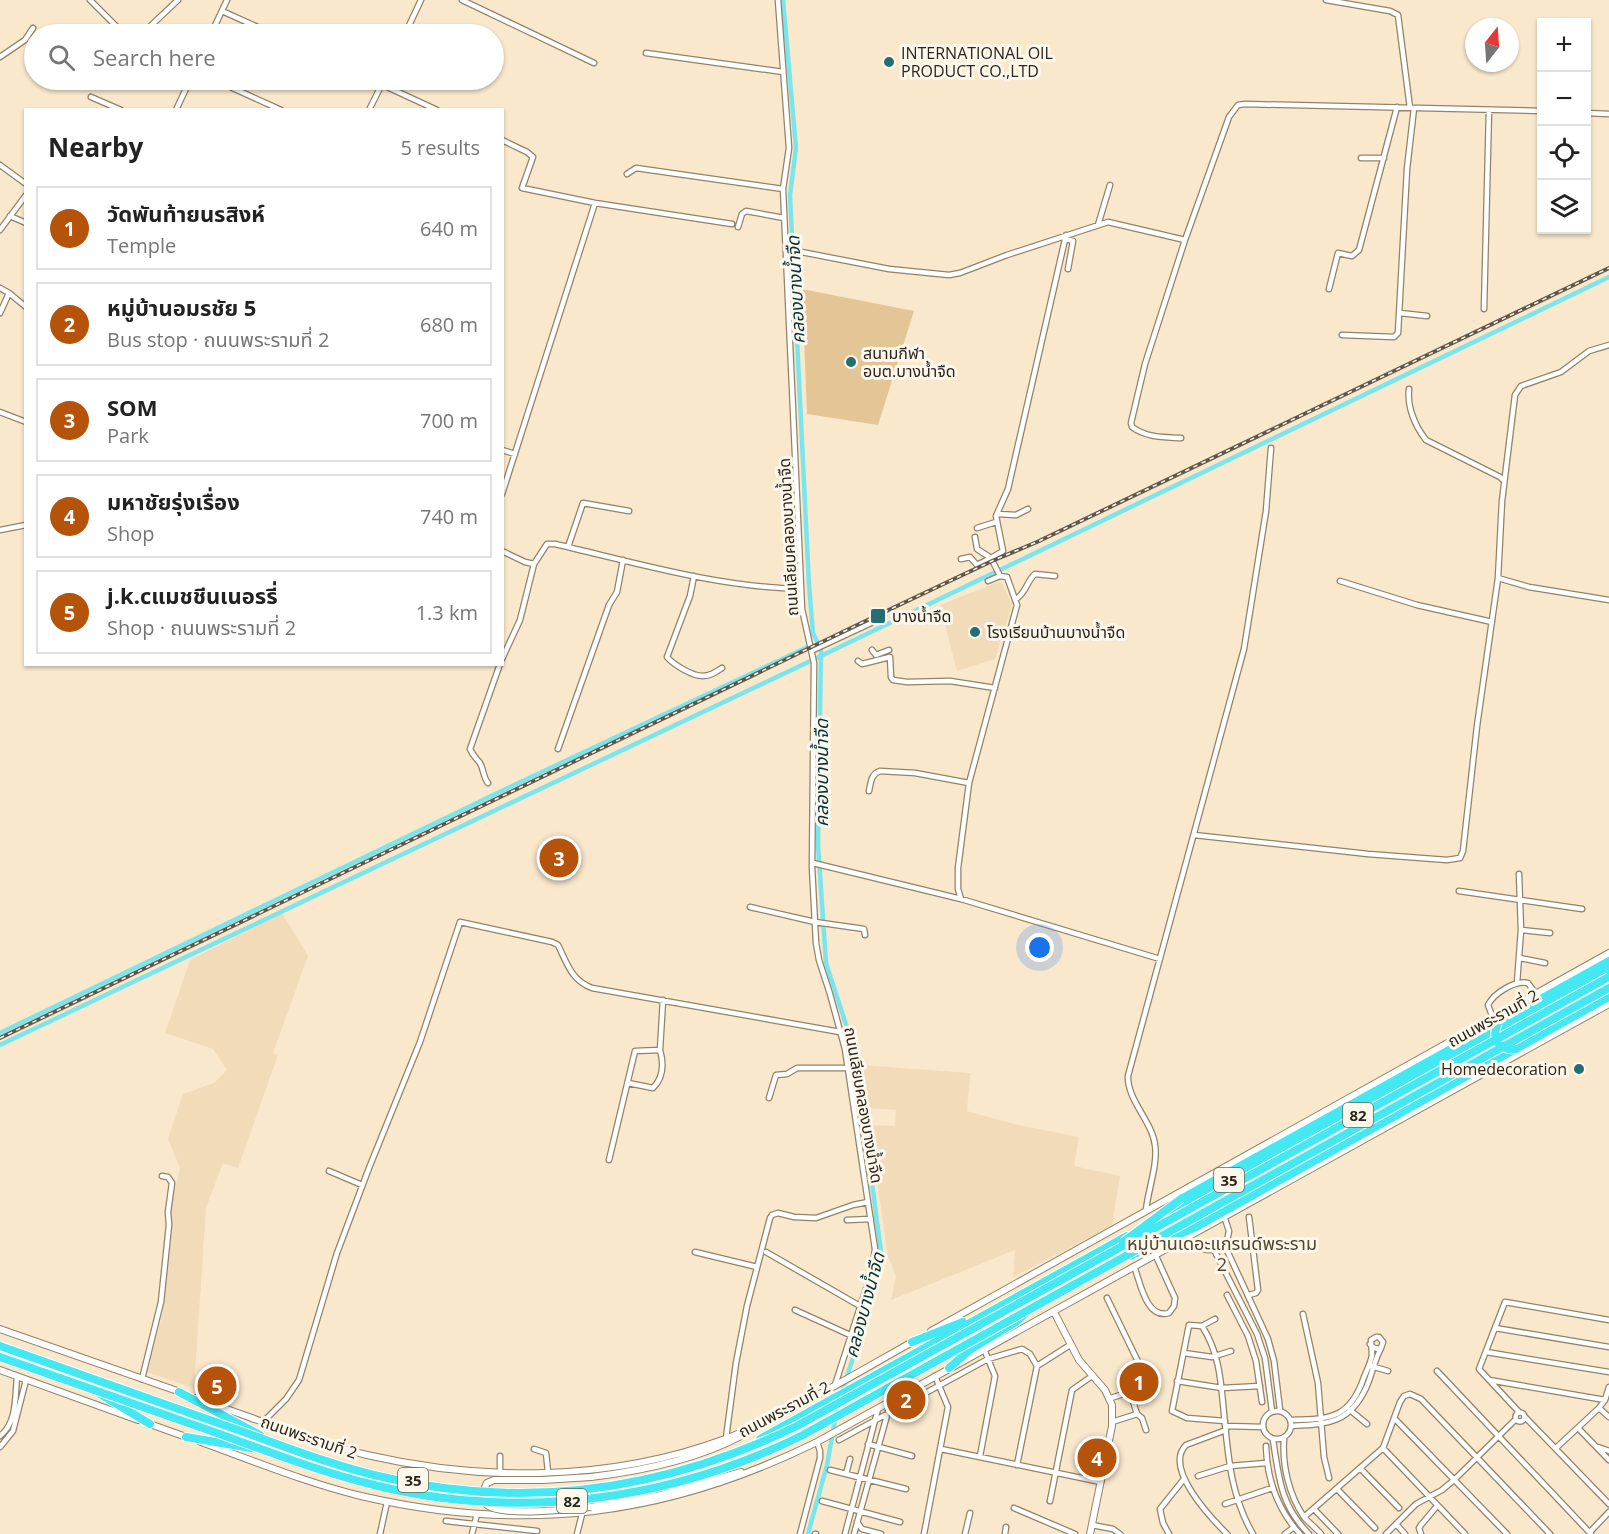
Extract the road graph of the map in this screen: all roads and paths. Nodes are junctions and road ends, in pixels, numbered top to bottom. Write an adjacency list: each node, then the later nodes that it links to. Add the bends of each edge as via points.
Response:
1 (90, 0): 9 (street)
2 (178, 0): 10 (street)
3 (227, 0): 8 (street)
4 (421, 0): 13 (street)
5 (462, 0): 17 (street)
6 (778, 0): 18 (street, ถนนเลียบคลองบางน้ำจืด)
7 (1326, 0): 30 (street, via 1398,15)
8 (222, 11): 11 (street); 12 (street)
9 (114, 24)
10 (153, 24)
11 (216, 24)
12 (251, 24)
13 (410, 24)
14 (24, 41): 16 (street)
15 (646, 53): 18 (street)
16 (0, 57)
17 (594, 63)
18 (783, 72): 42 (street, ถนนเลียบคลองบางน้ำจืด, via 789,148)
19 (185, 90): 26 (street)
20 (237, 90): 27 (street)
21 (379, 90): 28 (street)
22 (398, 90): 29 (street)
23 (91, 97): 25 (street)
24 (1397, 107): 30 (street); 37 (street); 53 (street, via 1238,105 1229,117)
25 (116, 108)
26 (177, 108)
27 (277, 108)
28 (370, 108)
29 (433, 108)
30 (1412, 108): 31 (street); 62 (street)
31 (1489, 110): 32 (street); 60 (street)
32 (1537, 111)
33 (1591, 113): 34 (street)
34 (1609, 114)
35 (504, 141): 44 (street, via 533,157 522,188)
36 (1360, 158): 37 (street)
37 (1384, 158): 57 (street, via 1359,250 1352,256 1338,253)
38 (0, 165): 40 (street)
39 (627, 174): 42 (street, via 636,168)
40 (24, 183)
41 (1110, 185): 49 (street)
42 (783, 189): 46 (street, ถนนเลียบคลองบางน้ำจืด)
43 (24, 198): 45 (street)
44 (595, 203): 48 (street); 72 (street)
45 (10, 216): 47 (street); 51 (street)
46 (784, 218): 50 (street, via 746,211); 54 (street, ถนนเลียบคลองบางน้ำจืด)
47 (24, 222)
48 (732, 224)
49 (1098, 225): 52 (street); 53 (street, via 1114,222)
50 (738, 227)
51 (0, 230)
52 (1066, 237): 54 (street, via 949,275 889,269); 55 (street, via 1073,242); 77 (street, via 1008,489)
53 (1185, 240): 69 (street, via 1145,364 1131,423 1150,436)
54 (787, 249): 95 (street, ถนนเลียบคลองบางน้ำจืด)
55 (1068, 269)
56 (0, 288): 58 (street)
57 (1329, 289)
58 (9, 293): 59 (street); 61 (street)
59 (24, 306)
60 (1484, 309)
61 (0, 313)
62 (1400, 313): 63 (street); 64 (street, via 1394,337)
63 (1427, 316)
64 (1342, 335)
65 (1609, 345): 73 (street, via 1589,351 1561,372 1518,388 1513,401)
66 (1409, 389): 73 (street, via 1408,401 1426,440)
67 (0, 412): 68 (street)
68 (24, 421)
69 (1181, 438)
70 (1271, 448): 114 (street, via 1266,511 1244,649)
71 (504, 451): 72 (street)
72 (515, 454): 74 (street)
73 (1504, 481): 92 (street)
74 (504, 488)
75 (1028, 509): 77 (street, via 1016,515)
76 (629, 511): 83 (street, via 583,503)
77 (997, 514): 78 (street)
78 (996, 522): 80 (street); 85 (street, via 1003,551)
79 (24, 525): 81 (street)
80 (977, 528)
81 (0, 530)
82 (975, 537): 85 (street, via 977,549)
83 (569, 544): 87 (street); 88 (street, via 547,544)
84 (504, 552): 88 (street)
85 (991, 558): 86 (street, via 977,565 970,557); 89 (street)
86 (961, 559)
87 (622, 560): 90 (street); 110 (street, via 617,592)
88 (534, 564): 104 (street, via 520,620)
89 (999, 574): 93 (street); 96 (street, via 1008,578)
90 (694, 576): 95 (street); 108 (street, via 667,657 701,676)
91 (1055, 576): 96 (street, via 1035,574)
92 (1498, 578): 97 (street); 98 (street)
93 (988, 581)
94 (1340, 581): 98 (street, via 1417,605)
95 (801, 589): 115 (street, ถนนเลียบคลองบางน้ำจืด, via 802,616 814,663)
96 (1016, 599): 109 (street)
97 (1609, 600)
98 (1492, 622): 114 (street, via 1460,858 1368,854)
99 (871, 623): 101 (street)
100 (885, 645): 103 (street)
101 (813, 650)
102 (873, 650): 103 (street, via 876,655)
103 (889, 650): 105 (street)
104 (504, 655)
105 (890, 657): 106 (street, via 862,664); 109 (street, via 893,680 941,680)
106 (858, 660)
107 (499, 666): 111 (street, via 470,749)
108 (722, 668)
109 (995, 688): 112 (street)
110 (558, 749)
111 (489, 783)
112 (969, 783): 113 (street, via 880,771 872,778); 118 (street, via 958,868)
113 (869, 791)
114 (1194, 835): 128 (street)
115 (814, 863): 118 (street); 122 (street, ถนนเลียบคลองบางน้ำจืด)
116 (1519, 874): 119 (street)
117 (1459, 891): 119 (street)
118 (961, 899): 128 (street)
119 (1519, 900): 121 (street); 123 (street)
120 (750, 907): 122 (street)
121 (1582, 909)
122 (817, 922): 125 (street, via 864,929); 139 (street, ถนนเลียบคลองบางน้ำจืด, via 819,960)
123 (1521, 930): 124 (street); 127 (street)
124 (1550, 933)
125 (865, 935)
126 (1609, 953): 135 (main road, ถนนพระรามที่ 2 / 35)
127 (1520, 958): 130 (street); 133 (street)
128 (1160, 959): 150 (street, via 1128,1081 1156,1146)
129 (1609, 961): 138 (highway)
130 (1545, 963)
131 (1609, 969): 167 (highway, ถนนพระรามที่ 2 / 35)
132 (1609, 977): 160 (highway, 82, bridge)
133 (1517, 983): 135 (street, via 1528,983); 138 (street, via 1492,998 1488,1005)
134 (1609, 987): 162 (highway, 82, bridge); 170 (highway, ถนนพระรามที่ 2 / 35)
135 (1536, 994): 138 (main road, ถนนพระรามที่ 2 / 35)
136 (663, 1000): 139 (street); 141 (street); 148 (street, via 584,985 570,971 558,945 460,922 420,1042)
137 (1607, 1001): 140 (highway); 151 (main road, 35)
138 (1496, 1020): 140 (highway, bridge, via 1498,1044); 150 (main road, ถนนพระรามที่ 2 / 35); 160 (highway, bridge, via 1181,1199)
139 (840, 1032): 142 (street, ถนนเลียบคลองบางน้ำจืด)
140 (1516, 1049): 162 (highway, bridge, via 1196,1227)
141 (660, 1050): 143 (street, via 635,1051); 143 (street, via 663,1069 656,1085 645,1088)
142 (847, 1068): 144 (street, via 797,1068 776,1075); 149 (street, ถนนเลียบคลองบางน้ำจืด)
143 (628, 1083): 145 (street)
144 (768, 1098)
145 (609, 1160)
146 (329, 1171): 148 (street)
147 (162, 1176): 203 (street, via 172,1183 169,1225 161,1302)
148 (362, 1185): 234 (street, via 299,1380)
149 (868, 1202): 153 (street, ถนนเลียบคลองบางน้ำจืด); 164 (street, via 816,1218 775,1213 768,1223)
150 (1146, 1210): 180 (main road, ถนนพระรามที่ 2 / 35)
151 (1224, 1216): 155 (main road, 35); 156 (street, via 1229,1231)
152 (1249, 1216): 166 (street, via 1258,1290)
153 (871, 1219): 154 (street); 169 (street, ถนนเลียบคลองบางน้ำจืด, via 872,1270)
154 (848, 1220)
155 (1187, 1236): 157 (street, via 1202,1250); 161 (main road, 35)
156 (1224, 1244): 157 (street); 166 (street)
157 (1214, 1250): 224 (street, via 1257,1334 1265,1358)
158 (695, 1252): 164 (street)
159 (766, 1252): 169 (street)
160 (1108, 1254): 181 (highway, 82, bridge, via 753,1447 658,1478 575,1491 488,1492 376,1476)
161 (1155, 1254): 163 (main road, 35); 163 (street, via 1174,1298 1169,1313 1155,1313 1149,1305)
162 (1113, 1263): 191 (highway, 82, bridge, via 772,1450 688,1480 628,1494 565,1502 465,1500 376,1486)
163 (1134, 1266): 172 (main road, 35)
164 (757, 1267): 251 (street, via 736,1363)
165 (1227, 1294): 209 (street, via 1248,1336)
166 (1249, 1296): 222 (street, via 1274,1361)
167 (1018, 1297): 180 (highway); 247 (highway, ถนนพระรามที่ 2 / 35, via 767,1435 701,1463 624,1482 553,1490 477,1489 359,1468)
168 (1107, 1298): 213 (street, via 1145,1374)
169 (860, 1306): 179 (street, ถนนเลียบคลองบางน้ำจืด)
170 (1028, 1308): 195 (highway, via 1016,1322 971,1349); 261 (highway, ถนนพระรามที่ 2 / 35, bridge, via 759,1454 712,1474 612,1498 484,1503 411,1494 361,1483)
171 (795, 1310): 179 (street)
172 (1054, 1312): 183 (main road); 186 (main road, 35)
173 (1303, 1314): 236 (street, via 1318,1383)
174 (1215, 1319): 176 (street)
175 (1609, 1320): 177 (street, via 1508,1302 1504,1303)
176 (1202, 1326): 189 (street, via 1189,1325); 190 (street)
177 (1495, 1328): 184 (street); 188 (street)
178 (0, 1329): 203 (main road, ถนนพระรามที่ 2 / 35)
179 (850, 1335): 207 (street, ถนนเลียบคลองบางน้ำจืด)
180 (912, 1342): 207 (main road, ถนนพระรามที่ 2 / 35)
181 (0, 1344): 247 (highway, ถนนพระรามที่ 2 / 35)
182 (1370, 1344): 185 (street, via 1374,1349); 185 (street, via 1379,1337 1383,1342); 194 (street)
183 (1070, 1345): 193 (street); 201 (main road)
184 (1609, 1347)
185 (1381, 1348): 194 (street)
186 (984, 1349): 192 (street); 195 (main road, 35)
187 (1231, 1351): 190 (street)
188 (1486, 1352): 199 (street); 205 (street, via 1479,1370)
189 (1184, 1353): 190 (street); 206 (street)
190 (1216, 1355): 211 (street)
191 (0, 1357): 214 (highway, ถนนพระรามที่ 2 / 35)
192 (988, 1359): 193 (street, via 1018,1348 1030,1354); 208 (street); 269 (street, via 995,1376)
193 (1037, 1366): 275 (street)
194 (1371, 1366): 197 (street); 223 (street)
195 (949, 1368): 200 (main road, 35)
196 (0, 1371): 202 (main road, 35)
197 (1389, 1371)
198 (1437, 1371): 250 (street)
199 (1609, 1372)
200 (935, 1376): 208 (street); 217 (main road, 35)
201 (1092, 1376): 215 (main road); 281 (street, via 1071,1390)
202 (17, 1377): 204 (main road, 35); 219 (street)
203 (142, 1379): 212 (main road, ถนนพระรามที่ 2 / 35)
204 (26, 1380): 219 (street); 238 (main road, 35)
205 (1489, 1380): 216 (street); 225 (street)
206 (1177, 1381): 211 (street); 241 (street, via 1172,1411)
207 (837, 1384): 231 (main road, ถนนพระรามที่ 2 / 35)
208 (939, 1385): 227 (street); 265 (street, via 948,1407)
209 (1260, 1386): 211 (street); 218 (street)
210 (1609, 1387): 216 (street)
211 (1222, 1388): 241 (street)
212 (179, 1392): 234 (main road, ถนนพระรามที่ 2 / 35); 247 (highway)
213 (1130, 1392): 215 (street); 226 (street)
214 (98, 1393): 238 (highway); 261 (highway, ถนนพระรามที่ 2 / 35)
215 (1111, 1398): 235 (main road)
216 (1605, 1400): 221 (street)
217 (891, 1401): 220 (main road, 35); 227 (street)
218 (1262, 1402)
219 (17, 1407): 240 (street)
220 (878, 1408): 233 (street); 255 (main road, 35)
221 (1599, 1408): 229 (street); 243 (street)
222 (1280, 1410): 224 (street); 237 (street, via 1287,1414)
223 (1349, 1410): 236 (street); 239 (street)
224 (1272, 1411): 242 (street)
225 (1519, 1412): 228 (street); 232 (street)
226 (1137, 1414): 235 (street); 244 (street)
227 (885, 1415): 233 (street); 246 (street)
228 (1525, 1417): 232 (street, via 1522,1421); 263 (street)
229 (1609, 1417)
230 (1394, 1418): 262 (street); 270 (street, via 1404,1396 1416,1395); 288 (street)
231 (770, 1419): 251 (main road, ถนนพระรามที่ 2 / 35); 271 (main road, bridge, via 735,1439 691,1456 591,1477 494,1480 487,1483 482,1494 487,1505 496,1510 591,1507 677,1491)
232 (1516, 1419): 250 (street)
233 (874, 1421): 245 (street); 253 (street)
234 (263, 1422): 280 (main road, ถนนพระรามที่ 2 / 35, via 367,1455)
235 (1112, 1422): 289 (main road)
236 (1321, 1422): 237 (street); 285 (street)
237 (1290, 1423): 252 (street)
238 (150, 1424): 249 (main road, 35)
239 (1367, 1424)
240 (12, 1426): 248 (street); 257 (street, via 11,1435)
241 (1226, 1426): 242 (street); 276 (street); 287 (street, via 1183,1448 1180,1458)
242 (1263, 1427): 254 (street)
243 (1578, 1428): 260 (street); 263 (street)
244 (1146, 1430)
245 (871, 1432): 246 (street); 256 (street)
246 (880, 1434): 258 (street)
247 (260, 1435)
248 (0, 1436)
249 (186, 1437): 261 (highway); 296 (main road, 35, via 320,1484)
250 (1498, 1437): 270 (street); 321 (street)
251 (726, 1438): 279 (main road, ถนนพระรามที่ 2 / 35, via 623,1466)
252 (1284, 1439): 254 (street); 310 (street, via 1285,1471)
253 (839, 1440)
254 (1273, 1440): 340 (street, via 1280,1484 1296,1520)
255 (820, 1441): 271 (main road, 35); 325 (street, via 820,1458)
256 (868, 1444): 258 (street); 284 (street)
257 (0, 1446)
258 (877, 1446): 268 (street); 286 (street)
259 (1266, 1446): 274 (street)
260 (1595, 1446): 266 (street); 273 (street)
261 (256, 1448)
262 (1383, 1448): 277 (street); 293 (street)
263 (1556, 1448): 299 (street)
264 (534, 1449): 279 (street, via 546,1454)
265 (941, 1449): 269 (street); 329 (street)
266 (1609, 1451)
267 (500, 1456): 280 (street)
268 (912, 1456)
269 (980, 1456): 275 (street)
270 (1477, 1457): 288 (street); 348 (street)
271 (785, 1458): 308 (main road, 35, via 690,1493)
272 (850, 1459): 282 (street)
273 (1609, 1460)
274 (1266, 1463): 276 (street); 290 (street)
275 (1017, 1465): 281 (street)
276 (1230, 1466): 283 (street); 295 (street)
277 (1360, 1468): 292 (street); 302 (street)
278 (830, 1470): 282 (street)
279 (548, 1472): 280 (main road, ถนนพระรามที่ 2 / 35)
280 (500, 1473)
281 (1056, 1473): 289 (street); 294 (street)
282 (846, 1474): 284 (street)
283 (1198, 1476)
284 (860, 1477): 286 (street); 303 (street)
285 (1329, 1478)
286 (868, 1479): 291 (street); 305 (street)
287 (1184, 1479): 335 (street, via 1160,1509); 336 (street, via 1202,1507)
288 (1455, 1480): 293 (street); 347 (street)
289 (1101, 1482): 316 (main road)
290 (1272, 1488): 295 (street); 318 (street)
291 (906, 1489)
292 (1337, 1489): 304 (street); 319 (street)
293 (1430, 1497): 300 (street); 314 (street, via 1416,1504)
294 (1050, 1501)
295 (1237, 1501): 298 (street); 337 (street)
296 (387, 1502): 307 (main road, 35); 322 (street)
297 (822, 1502): 303 (street)
298 (1225, 1504)
299 (1609, 1504)
300 (1437, 1506): 345 (street, via 1419,1528); 346 (street)
301 (1014, 1508): 332 (street)
302 (1399, 1508)
303 (851, 1509): 305 (street); 326 (street)
304 (1314, 1509): 310 (street); 342 (street)
305 (860, 1511): 312 (street); 313 (street)
306 (1609, 1512): 321 (street)
307 (477, 1514): 308 (main road, 35); 315 (street)
308 (582, 1514): 324 (street)
309 (970, 1514): 330 (street)
310 (1305, 1517): 341 (street)
311 (446, 1521): 315 (street)
312 (857, 1522): 327 (street); 328 (street, via 862,1529)
313 (900, 1522)
314 (1396, 1524): 343 (street); 344 (street)
315 (474, 1525): 320 (street); 323 (street)
316 (1092, 1525): 333 (main road); 334 (street)
317 (1006, 1527): 331 (street)
318 (1294, 1527): 338 (street); 339 (street)
319 (1375, 1528)
320 (537, 1531)
321 (1590, 1533)
322 (380, 1534)
323 (472, 1534)
324 (577, 1534)
325 (800, 1534)
326 (845, 1534)
327 (854, 1534)
328 (881, 1534)
329 (924, 1534)
330 (965, 1534)
331 (1005, 1534)
332 (1075, 1534)
333 (1090, 1534)
334 (1120, 1534)
335 (1168, 1534)
336 (1227, 1534)
337 (1253, 1534)
338 (1285, 1534)
339 (1300, 1534)
340 (1309, 1534)
341 (1321, 1534)
342 (1338, 1534)
343 (1386, 1534)
344 (1405, 1534)
345 (1421, 1534)
346 (1465, 1534)
347 (1507, 1534)
348 (1550, 1534)

